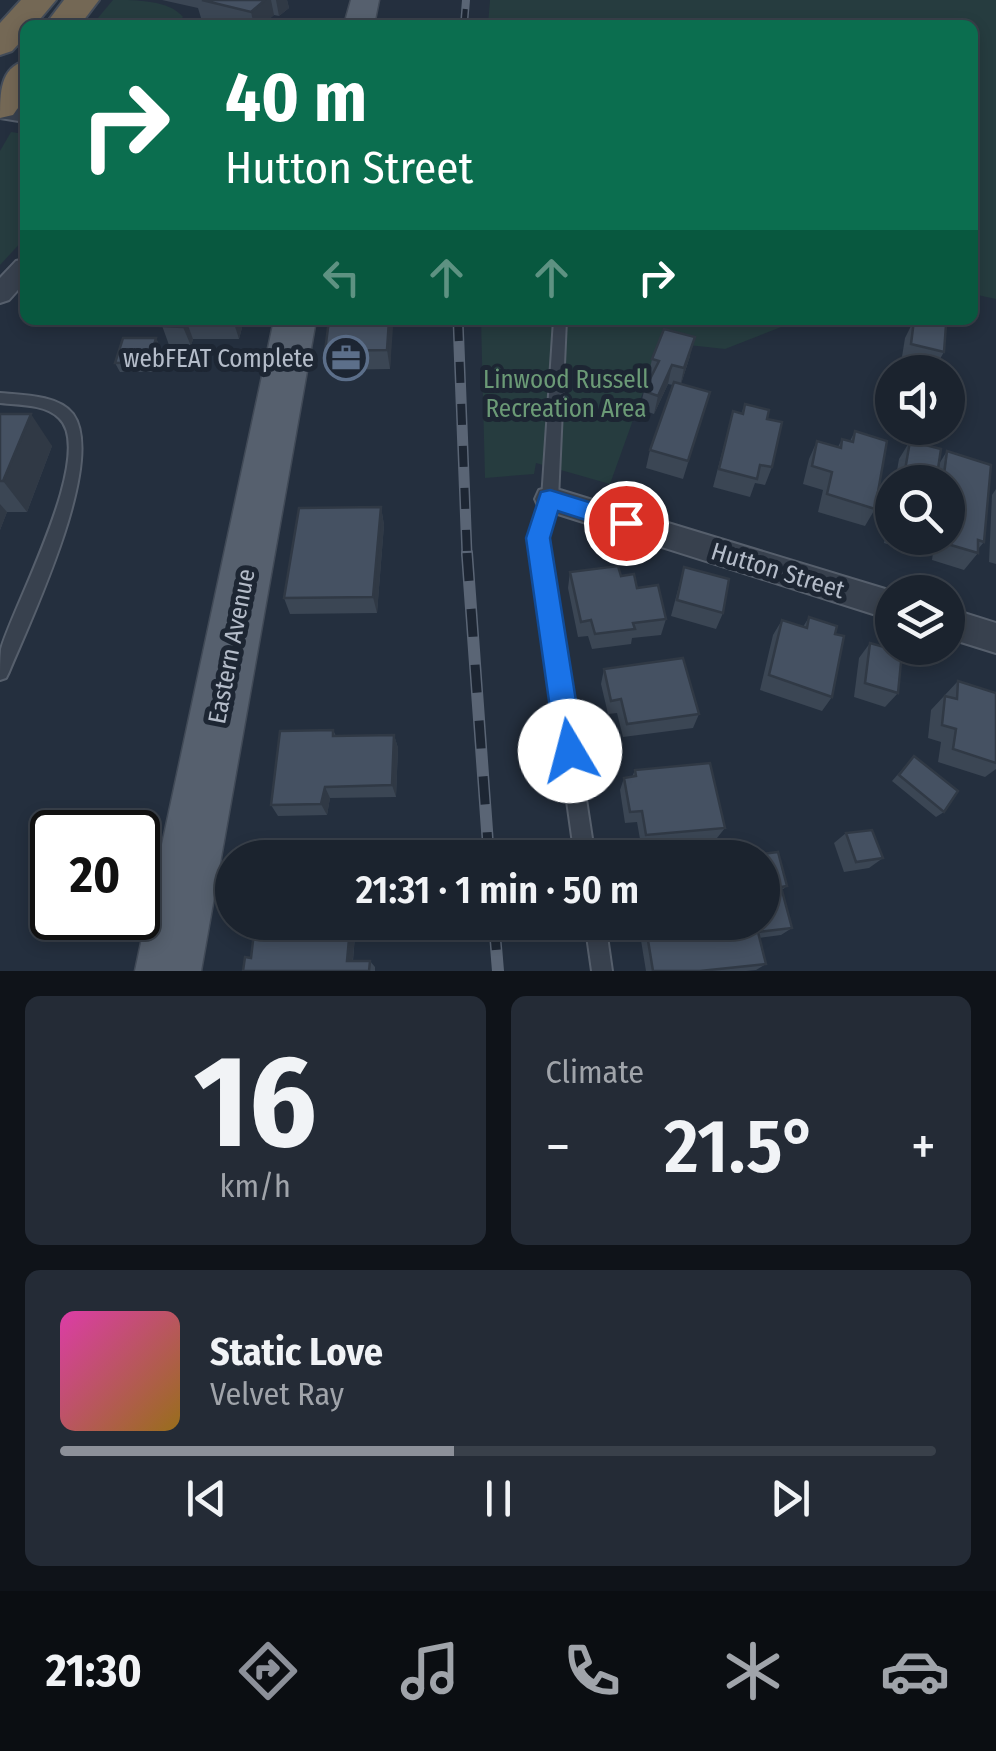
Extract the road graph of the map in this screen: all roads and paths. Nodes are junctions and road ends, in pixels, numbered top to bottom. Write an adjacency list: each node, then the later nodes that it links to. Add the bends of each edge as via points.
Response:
1 (39, 0): 3 (highway)
2 (82, 0): 4 (highway)
3 (21, 20)
4 (66, 20)
5 (20, 21): 6 (highway)
6 (0, 44)
7 (20, 79): 8 (highway)
8 (0, 109)
9 (20, 272): 10 (street)
10 (0, 294)
11 (294, 325): 21 (main road, Eastern Avenue)
12 (560, 325): 14 (lane)
13 (0, 398): 18 (lane, via 34,402 68,417 78,435 62,517)
14 (550, 499): 15 (street, Hutton Street); 19 (lane, via 538,538)
15 (875, 601)
16 (965, 628): 17 (street)
17 (996, 638)
18 (0, 672)
19 (583, 840)
20 (598, 940): 22 (lane)
21 (168, 971)
22 (602, 971)

